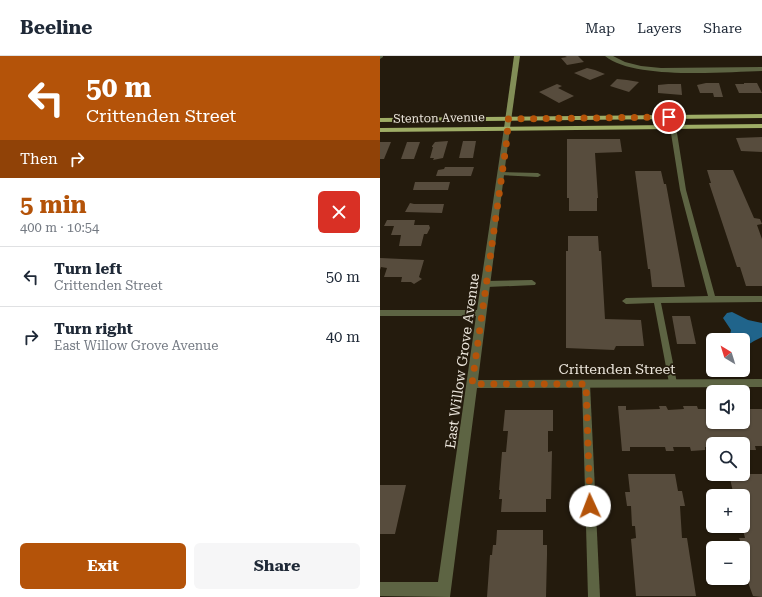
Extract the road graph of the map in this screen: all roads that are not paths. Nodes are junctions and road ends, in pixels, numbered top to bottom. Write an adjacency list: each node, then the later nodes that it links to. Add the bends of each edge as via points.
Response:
1 (517, 56): 6 (street)
2 (608, 56): 3 (street, via 632,66 653,69)
3 (762, 69)
4 (762, 116): 6 (main road, Stenton Avenue)
5 (380, 120): 6 (main road, Stenton Avenue)
6 (508, 124): 8 (main road, Stenton Avenue); 9 (main road, Stenton Avenue); 10 (street, East Willow Grove Avenue)
7 (762, 126): 8 (main road, Stenton Avenue)
8 (673, 127): 14 (lane, via 680,176)
9 (380, 130)
10 (502, 174): 11 (lane); 13 (street, East Willow Grove Avenue)
11 (538, 174)
12 (532, 283): 13 (lane)
13 (487, 284): 19 (street, East Willow Grove Avenue)
14 (712, 299): 15 (lane); 17 (lane)
15 (762, 299)
16 (626, 301): 17 (lane)
17 (658, 301): 20 (lane)
18 (380, 313): 19 (street)
19 (482, 313): 22 (street, East Willow Grove Avenue)
20 (673, 383): 21 (street, Crittenden Street); 23 (street, Crittenden Street)
21 (762, 383)
22 (472, 384): 23 (street, Crittenden Street); 25 (street, East Willow Grove Avenue)
23 (586, 384): 26 (lane)
24 (380, 589): 25 (street)
25 (444, 593)
26 (594, 597)

